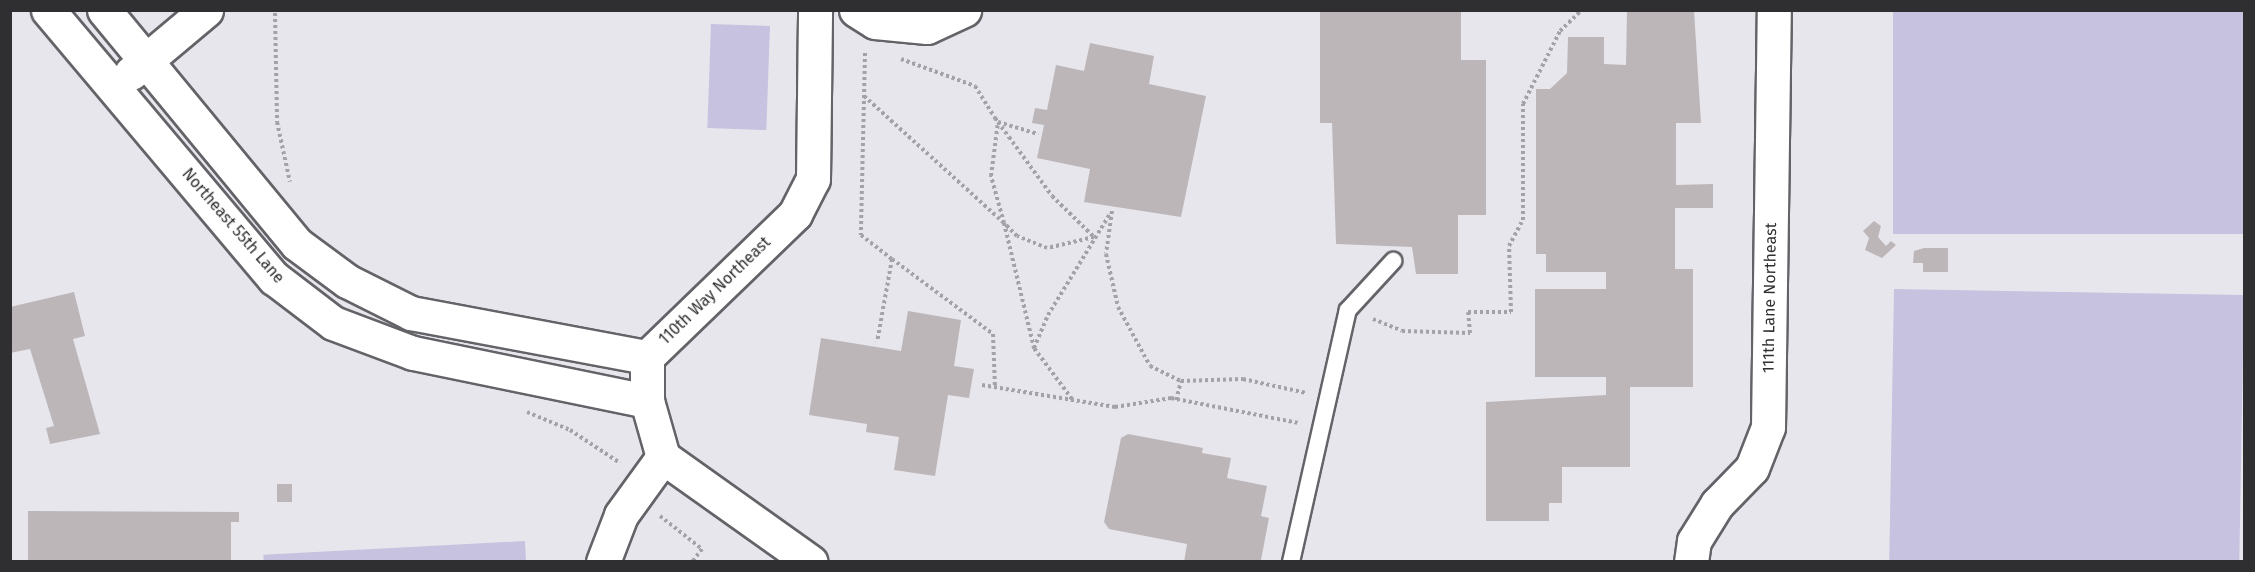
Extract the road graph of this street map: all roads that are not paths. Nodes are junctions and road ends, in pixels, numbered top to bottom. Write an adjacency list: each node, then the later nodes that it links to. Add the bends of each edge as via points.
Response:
1 (48, 10): 9 (street, Northeast 55th Lane)
2 (104, 10): 8 (street)
3 (206, 10): 8 (street)
4 (815, 10): 11 (street, 110th Way Northeast, via 813,179 795,214)
5 (856, 10): 6 (street, via 875,22 927,27)
6 (964, 10)
7 (1774, 10): 17 (street, 111th Lane Northeast, via 1768,427 1752,468 1717,504 1694,541)
8 (147, 60): 9 (street); 11 (street, via 297,244 347,280 411,313)
9 (113, 87): 12 (street, Northeast 55th Lane, via 274,278 333,323 413,353)
10 (1393, 261): 16 (lane, via 1348,310)
11 (647, 357): 12 (street, 110th Way Northeast)
12 (647, 401): 13 (street, 110th Way Northeast)
13 (663, 457): 14 (street, via 621,515); 15 (street)
14 (603, 561)
15 (811, 561)
16 (1291, 561)
17 (1691, 561)

